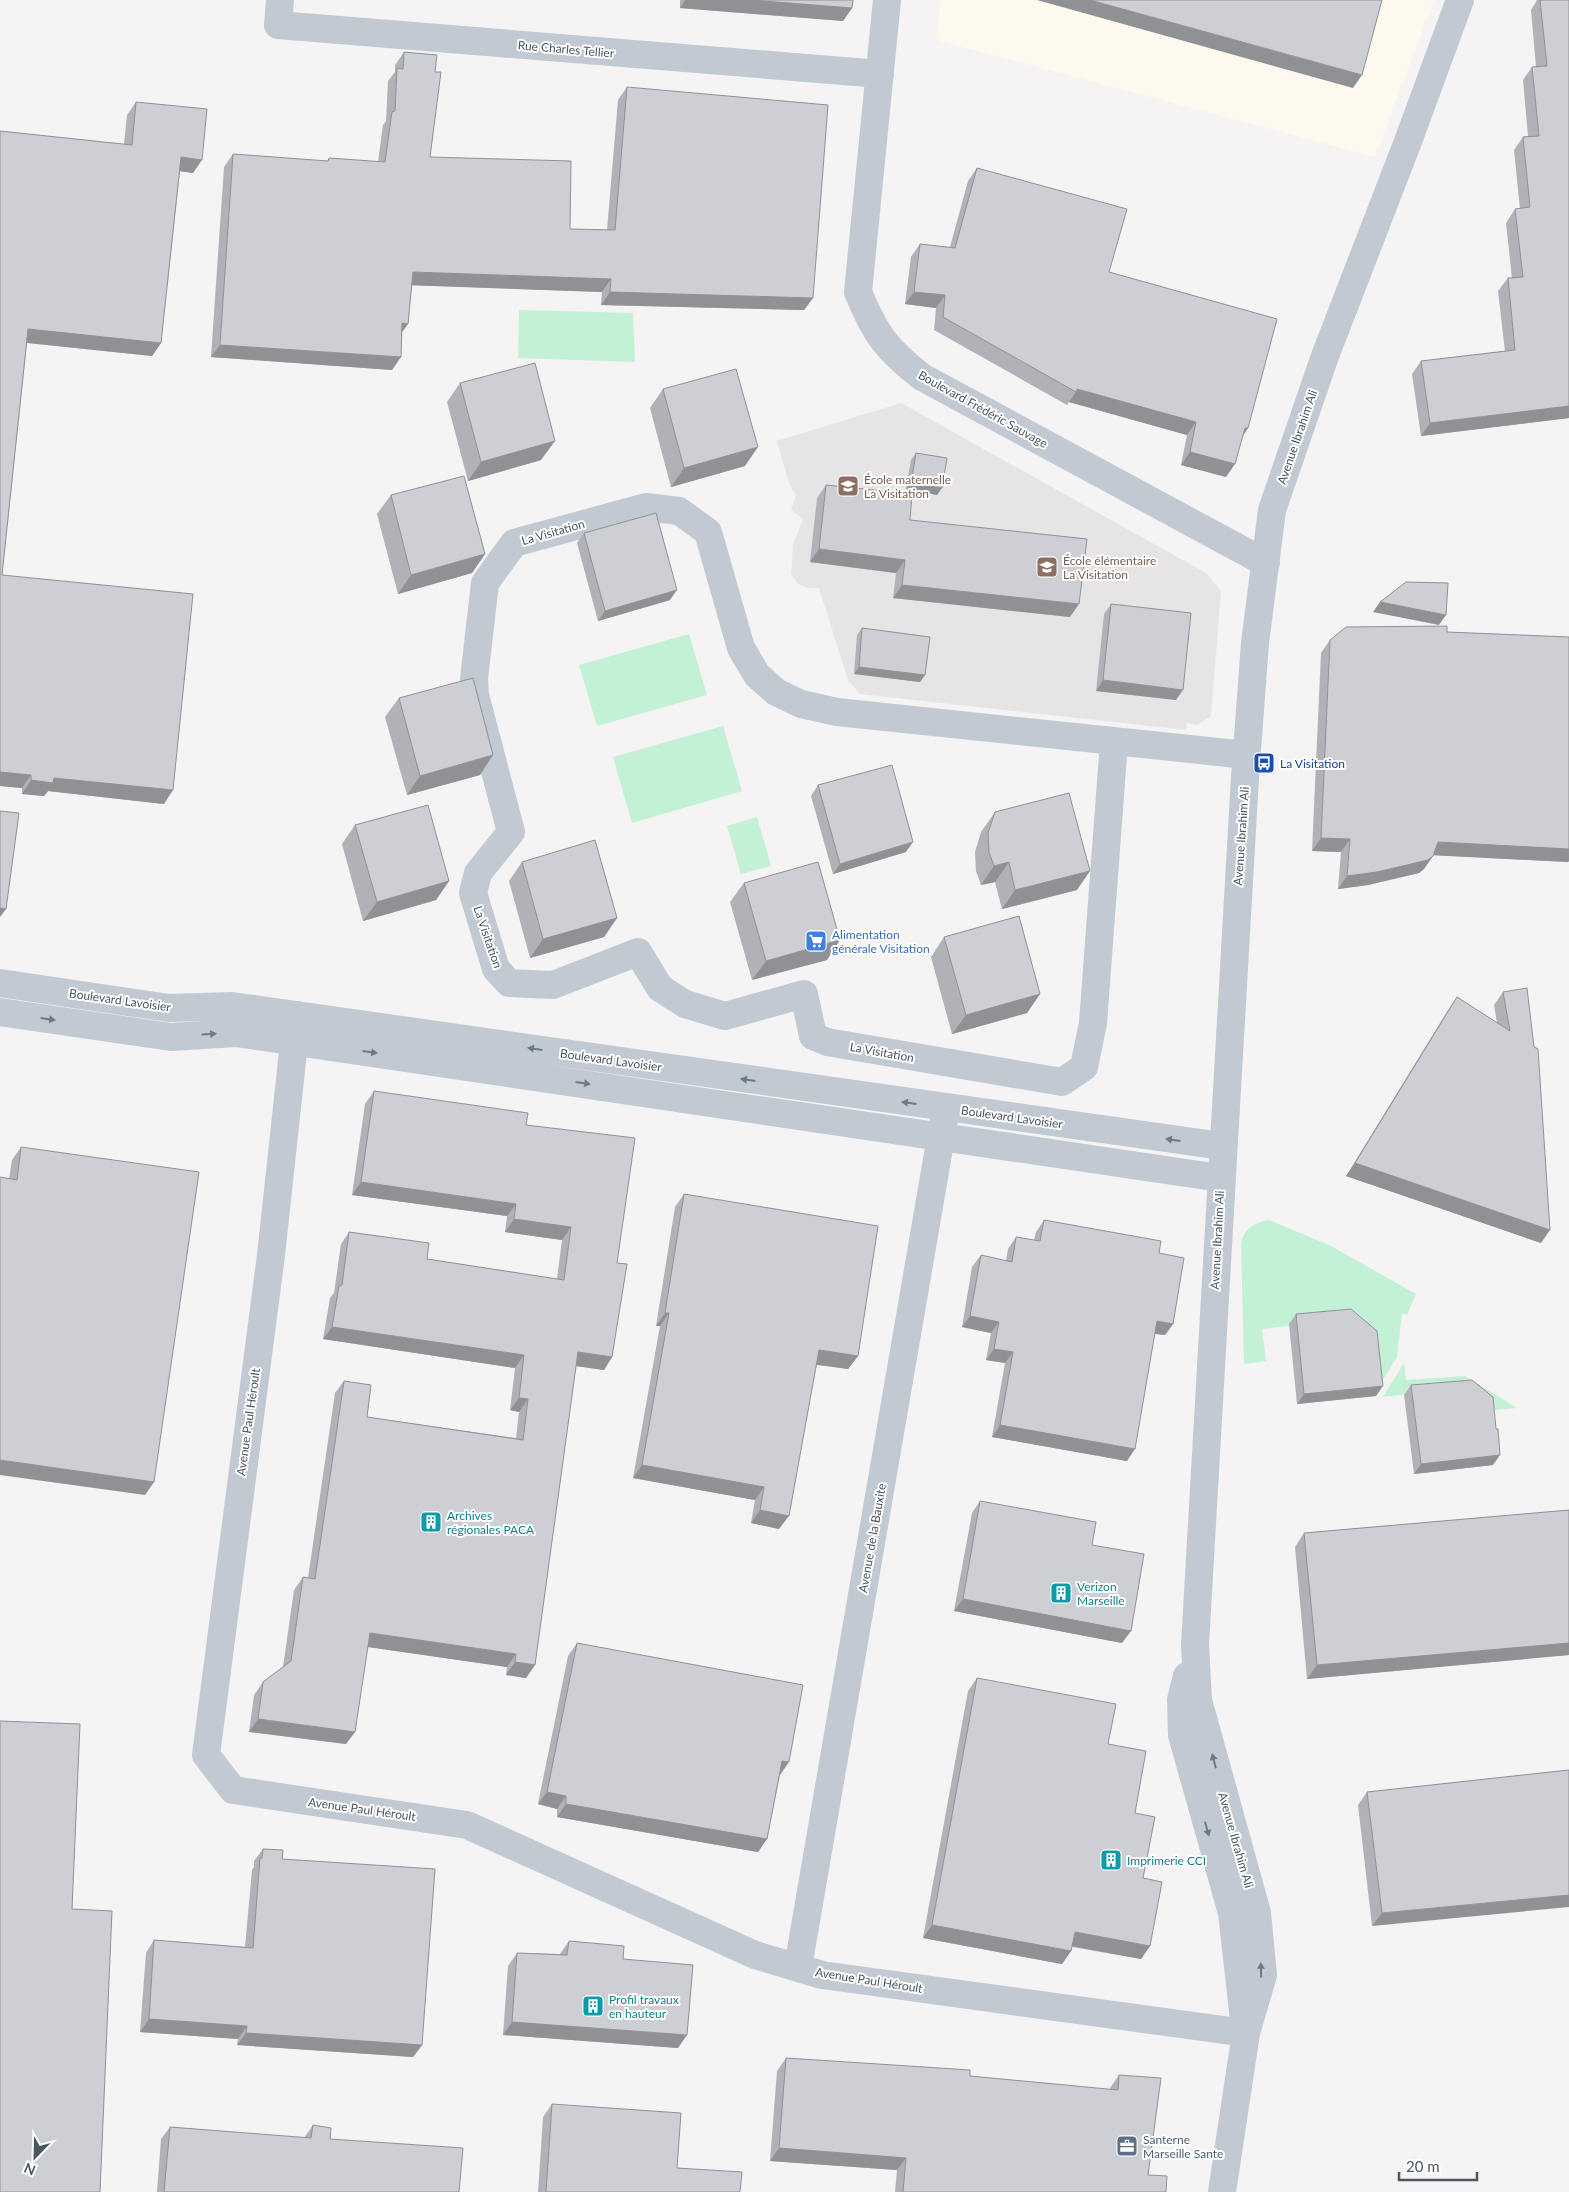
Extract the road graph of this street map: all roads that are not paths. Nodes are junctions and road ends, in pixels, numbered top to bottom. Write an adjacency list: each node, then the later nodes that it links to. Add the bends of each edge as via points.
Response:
1 (280, 0): 4 (street, Rue Charles Tellier, via 278,25)
2 (887, 0): 4 (street, Boulevard Frédéric Sauvage)
3 (1460, 0): 5 (street, Avenue Ibrahim Ali, via 1325,356 1272,510)
4 (880, 74): 5 (street, Boulevard Frédéric Sauvage, via 858,292 870,322 884,342 922,377)
5 (1266, 562): 7 (street, Avenue Ibrahim Ali, via 1255,643)
6 (1114, 742): 6 (street, La Visitation, via 837,712 801,704 784,696 757,675 741,648 708,532 679,511 646,507 514,543 485,583 474,668 475,695 512,832 478,873 473,893 496,969 509,983 553,985 638,952 660,988 685,1004 725,1016 804,994 813,1036 827,1042 1062,1082 1084,1067 1093,1023); 7 (street, La Visitation)
7 (1246, 756): 13 (street, Avenue Ibrahim Ali)
8 (0, 983): 10 (street, Boulevard Lavoisier, via 169,1008 232,1006)
9 (0, 1012): 10 (street, Boulevard Lavoisier, one-way to 10, via 171,1037)
10 (296, 1028): 11 (street, Boulevard Lavoisier, one-way to 10); 12 (street, Boulevard Lavoisier, one-way to 12); 15 (street, Avenue Paul Héroult, via 271,1256 206,1755 233,1790 467,1825 755,1955)
11 (946, 1108): 12 (street, Avenue de la Bauxite); 13 (street, Boulevard Lavoisier, one-way to 11)
12 (941, 1136): 14 (street, Boulevard Lavoisier); 15 (street, Avenue de la Bauxite)
13 (1222, 1146): 14 (street, Avenue Ibrahim Ali)
14 (1220, 1178): 16 (street, Avenue Ibrahim Ali, via 1195,1645 1198,1700 1257,1914 1262,1975)
15 (798, 1967): 16 (street, Avenue Paul Héroult, via 822,1975)
16 (1246, 2034): 17 (street, Avenue Ibrahim Ali)
17 (1222, 2192)

